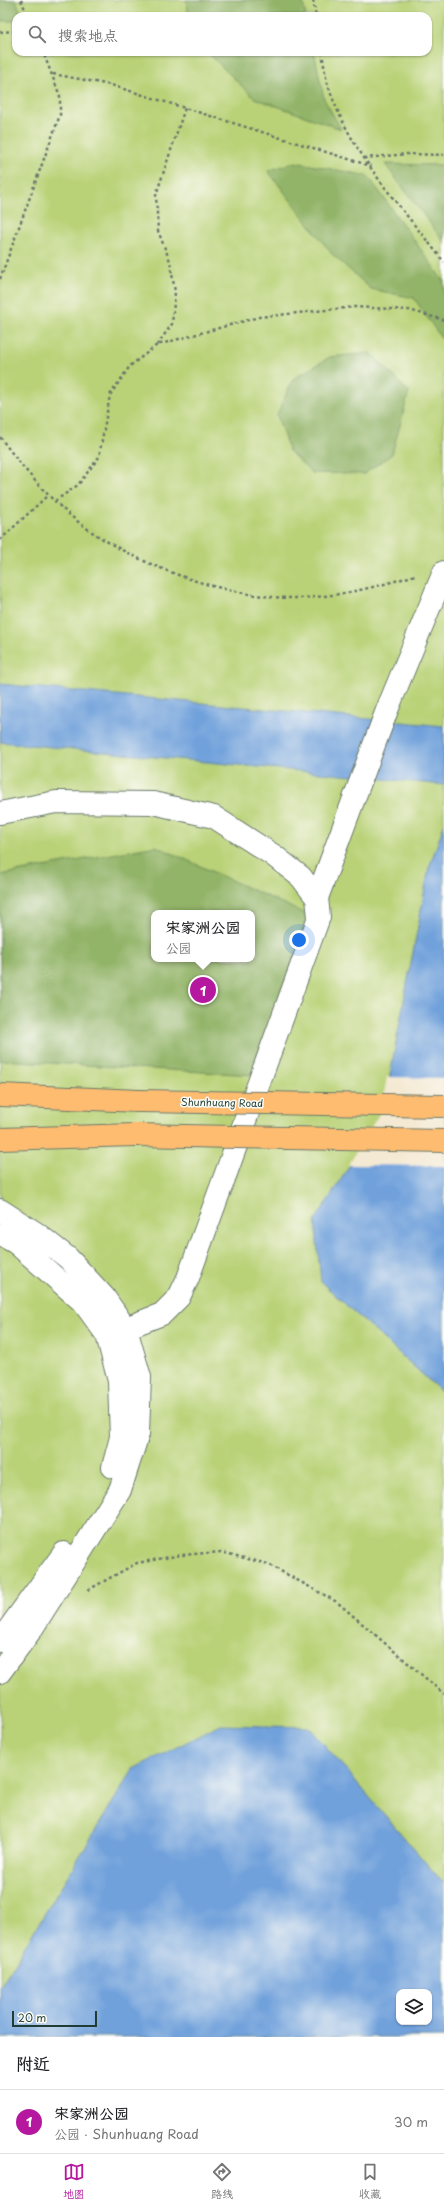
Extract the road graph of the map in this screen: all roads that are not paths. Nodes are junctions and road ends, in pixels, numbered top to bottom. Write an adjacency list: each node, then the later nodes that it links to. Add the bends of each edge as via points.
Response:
1 (444, 572): 3 (street, via 387,710)
2 (0, 813): 3 (street, via 56,802 153,803 214,817 273,855 301,877)
3 (317, 898): 10 (street, via 318,917 188,1278 179,1297 162,1314)
4 (0, 1095): 5 (main road, Shunhuang Road, bridge, via 139,1101)
5 (444, 1106)
6 (0, 1139): 7 (main road, bridge, via 135,1135)
7 (444, 1141)
8 (0, 1210): 10 (street, via 68,1258 104,1297)
9 (0, 1234): 10 (street, via 16,1243)
10 (116, 1332): 11 (street, via 121,1437 107,1488 98,1505); 12 (street, via 140,1377 138,1434 120,1490 31,1630)
11 (0, 1641)
12 (0, 1672)

